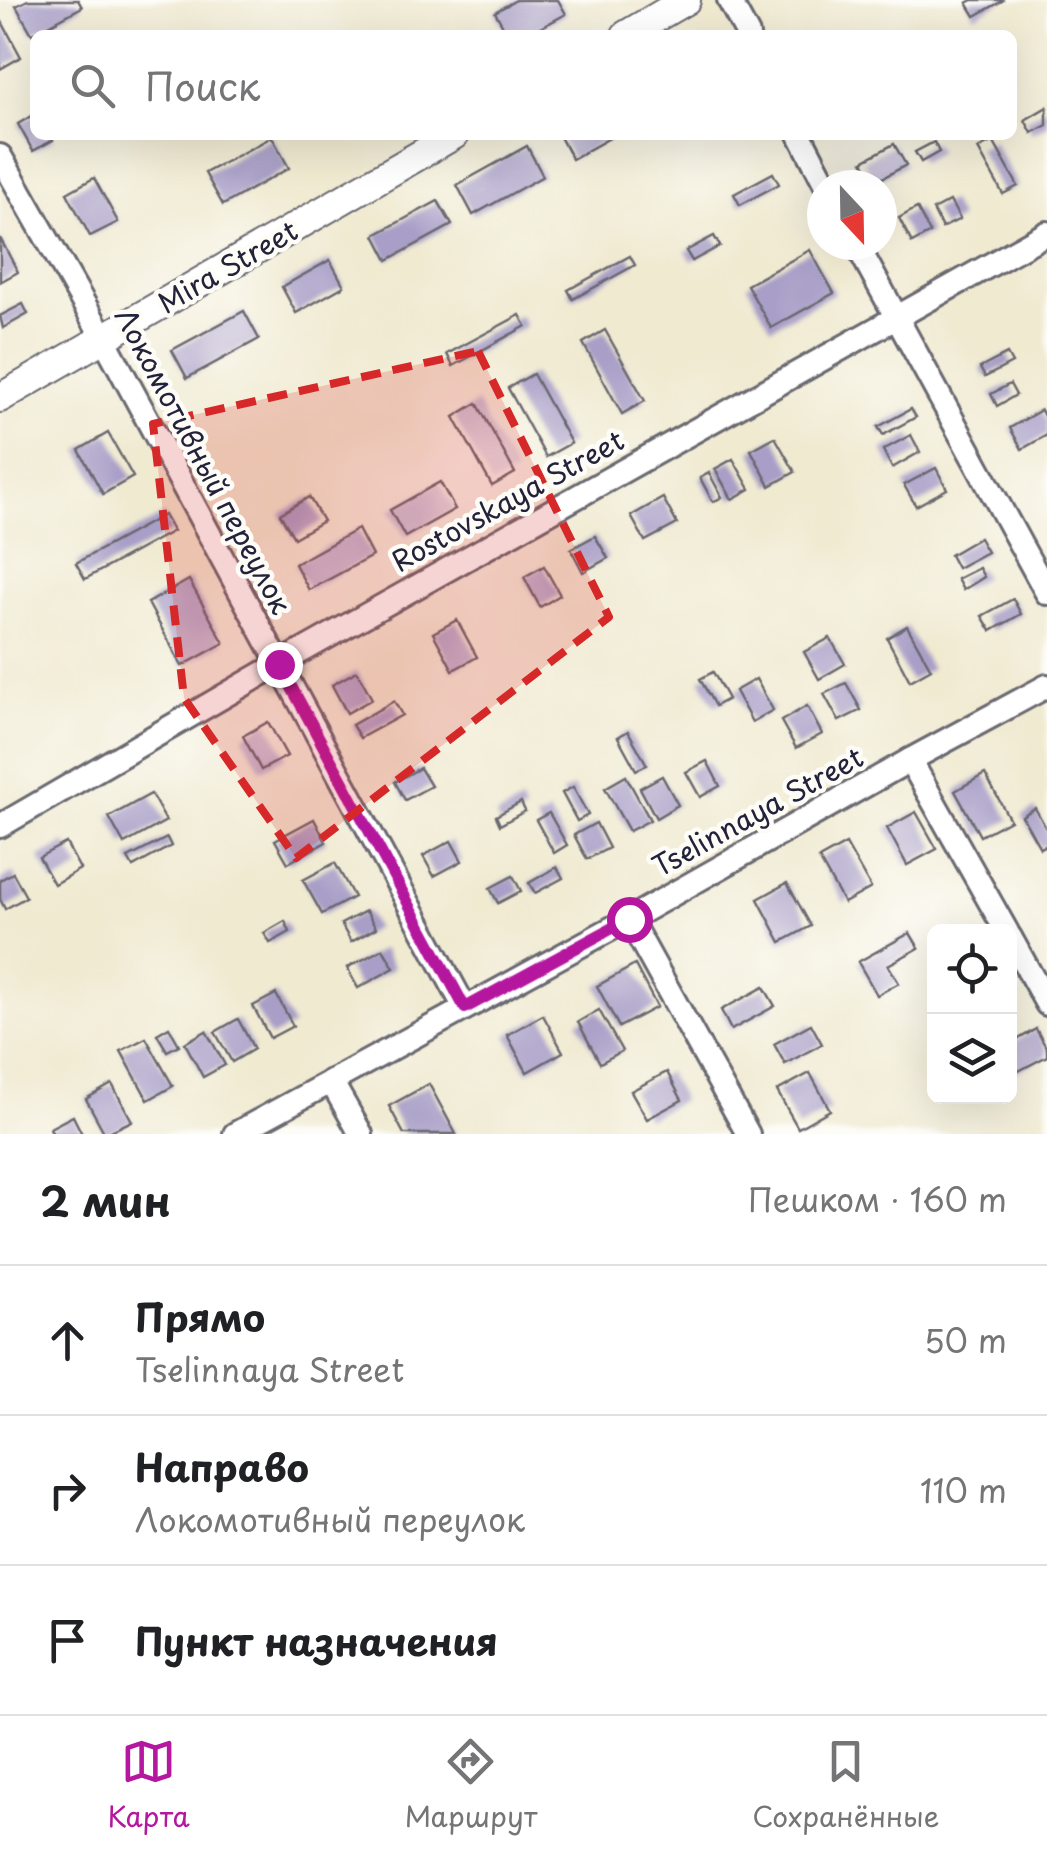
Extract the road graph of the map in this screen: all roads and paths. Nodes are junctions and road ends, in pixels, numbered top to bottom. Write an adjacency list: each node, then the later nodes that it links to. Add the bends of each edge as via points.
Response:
1 (686, 0): 3 (street)
2 (730, 0): 4 (street)
3 (635, 30)
4 (745, 30)
5 (445, 140): 12 (street, Mira Street)
6 (803, 140): 8 (street)
7 (0, 156): 12 (street, Локомотивный переулок)
8 (818, 170)
9 (1047, 233): 11 (street, Rostovskaya Street)
10 (866, 260): 11 (street)
11 (896, 318): 14 (street); 15 (street, Rostovskaya Street)
12 (104, 339): 13 (street, Mira Street); 15 (street, Локомотивный переулок)
13 (0, 398)
14 (1047, 594)
15 (279, 664): 18 (street, Rostovskaya Street); 23 (street, Локомотивный переулок)
16 (1047, 686): 17 (street, Tselinnaya Street)
17 (910, 760): 19 (street, Tselinnaya Street); 20 (street)
18 (0, 826)
19 (629, 919): 23 (street, Tselinnaya Street); 27 (street)
20 (1002, 924)
21 (1017, 950): 22 (street)
22 (1047, 1004)
23 (465, 1008): 24 (street, Tselinnaya Street)
24 (330, 1080): 25 (street, Tselinnaya Street); 26 (street)
25 (235, 1134)
26 (361, 1134)
27 (748, 1134)

